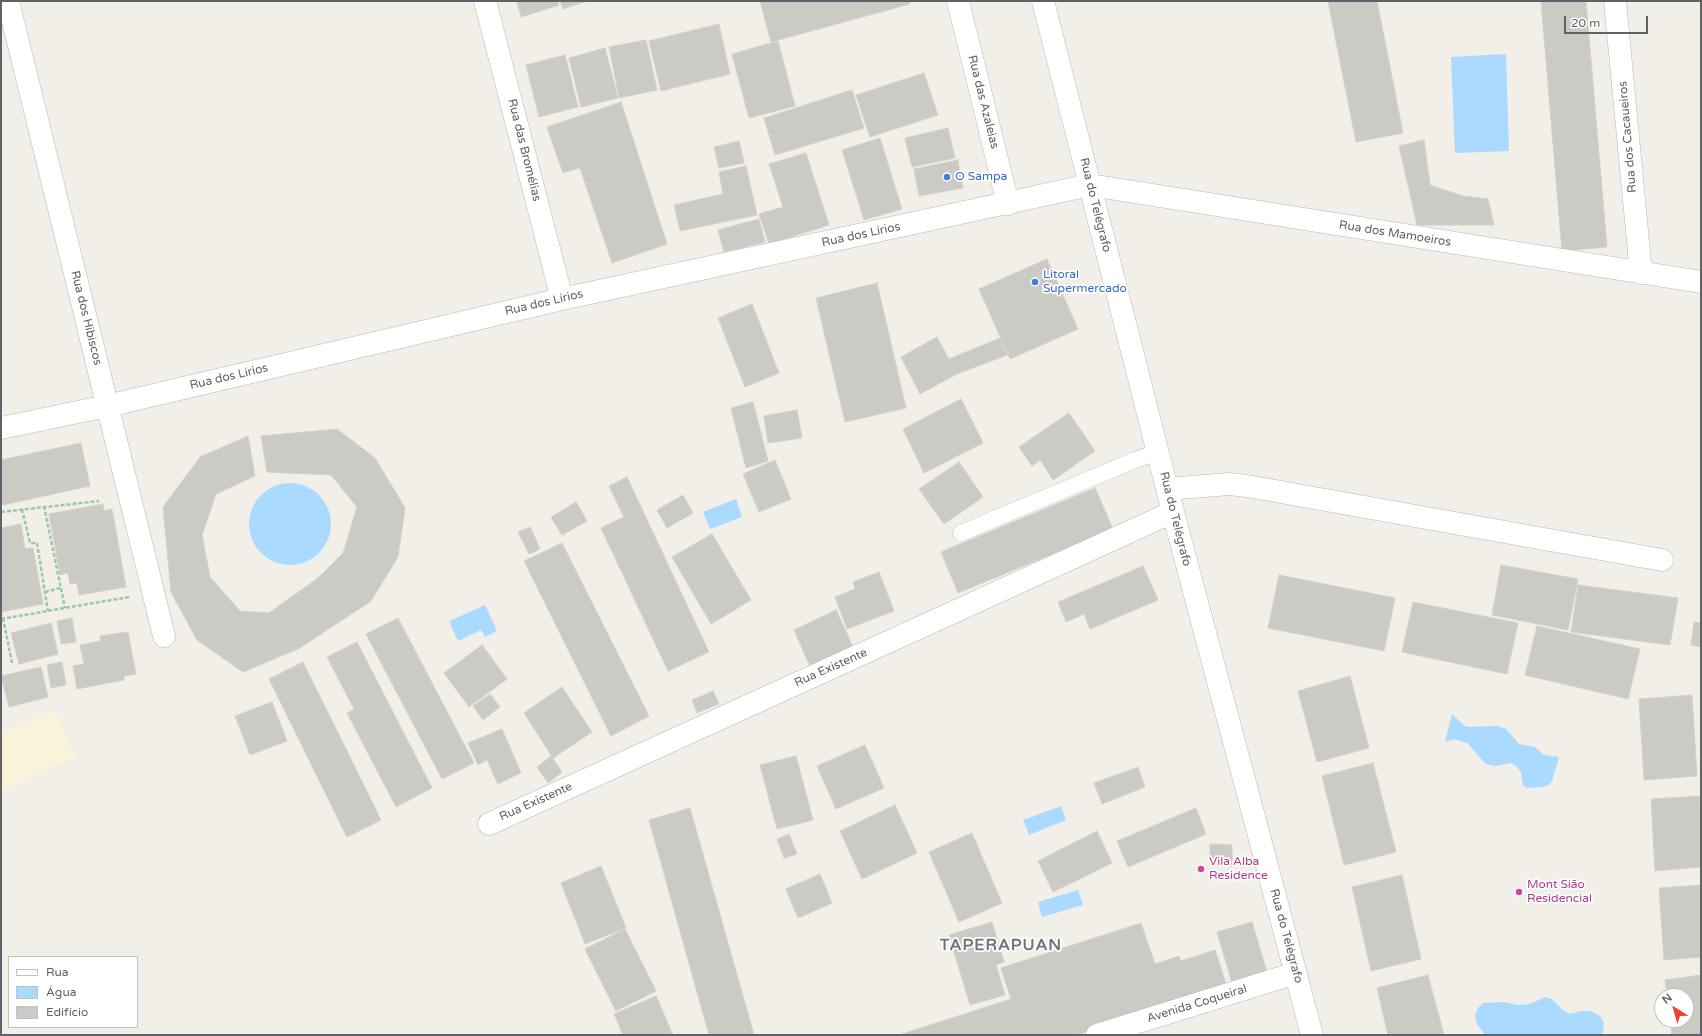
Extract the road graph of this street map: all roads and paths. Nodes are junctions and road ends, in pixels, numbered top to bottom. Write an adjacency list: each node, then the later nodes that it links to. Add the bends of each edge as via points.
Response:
1 (8, 1): 11 (street, Rua dos Hibiscos)
2 (485, 1): 10 (street, Rua das Bromélias)
3 (958, 1): 7 (street, Rua das Azaleias)
4 (1043, 1): 6 (street, Rua do Telégrafo)
5 (1615, 1): 8 (street, Rua dos Cacaueiros)
6 (1090, 185): 7 (street, Rua dos Lírios); 8 (street, Rua dos Mamoeiros); 13 (street, Rua do Telégrafo)
7 (1008, 204): 10 (street, Rua dos Lírios)
8 (1641, 273): 9 (street, Rua dos Mamoeiros)
9 (1701, 282)
10 (562, 299): 11 (street, Rua dos Lírios)
11 (107, 406): 12 (street, Rua dos Lírios); 24 (street, Rua dos Hibiscos)
12 (1, 428)
13 (1158, 452): 14 (street, Rua do Telégrafo); 20 (lane)
14 (1167, 489): 19 (street, Rua do Telégrafo); 21 (street, via 1229,484 1247,486)
15 (99, 501): 16 (path)
16 (44, 506): 17 (path); 22 (path)
17 (22, 509): 18 (path); 23 (path, via 30,543 37,543)
18 (1, 512)
19 (1173, 512): 32 (street, Rua Existente); 33 (street, Rua do Telégrafo)
20 (961, 533)
21 (1662, 560)
22 (60, 588): 23 (path); 25 (path)
23 (45, 592): 26 (path)
24 (154, 594): 25 (path); 28 (street, Rua dos Hibiscos)
25 (65, 608): 26 (path)
26 (48, 611): 27 (path)
27 (2, 618): 31 (path)
28 (164, 636)
29 (1, 651): 30 (path)
30 (1, 657)
31 (12, 663)
32 (489, 824)
33 (1296, 973): 34 (street, Avenida Coqueiral); 35 (street, Rua do Telégrafo)
34 (1098, 1035)
35 (1312, 1035)

